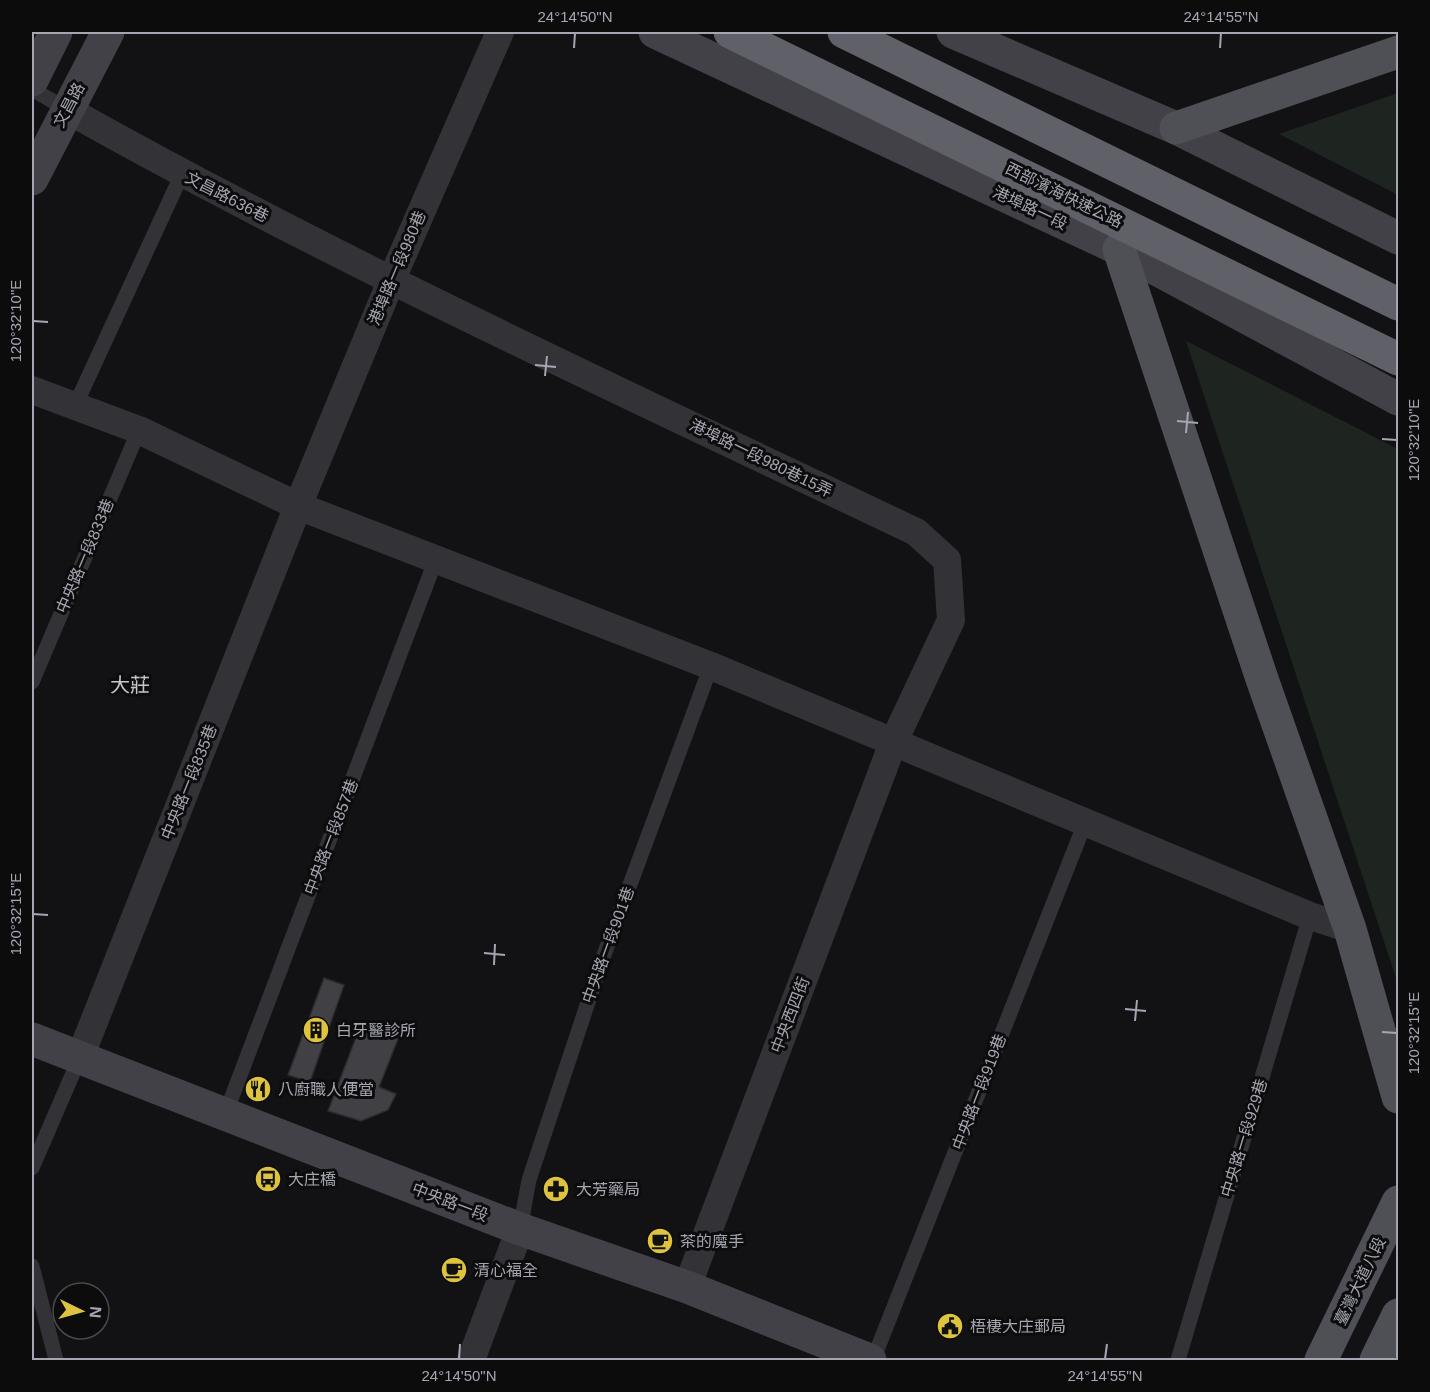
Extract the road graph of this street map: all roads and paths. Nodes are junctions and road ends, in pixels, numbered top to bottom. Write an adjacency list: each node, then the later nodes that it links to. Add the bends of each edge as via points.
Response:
1 (56, 32): 9 (street)
2 (108, 32): 11 (street, 文昌路)
3 (500, 32): 17 (street, 港埠路一段980巷)
4 (655, 32): 16 (street, 港埠路一段)
5 (730, 32): 19 (highway, 西部濱海快速公路)
6 (844, 32): 18 (highway)
7 (953, 32): 12 (street)
8 (1398, 52): 12 (main road)
9 (32, 80)
10 (32, 89): 11 (lane)
11 (66, 109): 13 (street, 文昌路636巷); 14 (street, 文昌路)
12 (1176, 128): 15 (street)
13 (182, 174): 17 (street, 文昌路636巷); 22 (lane)
14 (32, 178)
15 (1398, 238)
16 (1119, 249): 21 (street, 港埠路一段); 31 (main road)
17 (391, 281): 24 (street, 港埠路一段980巷); 28 (street, 港埠路一段980巷15弄, via 916,532 947,560 951,620)
18 (1398, 304)
19 (1398, 359)
20 (32, 390): 22 (street)
21 (1398, 399)
22 (75, 406): 23 (street)
23 (139, 430): 24 (street); 27 (lane, 中央路一段833巷)
24 (298, 506): 25 (street); 33 (street, 中央路一段835巷)
25 (436, 559): 26 (street); 35 (lane, 中央路一段857巷)
26 (711, 666): 28 (street); 38 (lane, 中央路一段901巷, via 601,963 529,1180)
27 (32, 682)
28 (893, 743): 29 (street); 40 (street, 中央西四街)
29 (1085, 823): 30 (street); 44 (lane, 中央路一段919巷)
30 (1310, 916): 31 (street); 45 (lane, 中央路一段929巷)
31 (1350, 930): 34 (main road)
32 (32, 1039): 33 (street, 中央路一段)
33 (81, 1057): 35 (street, 中央路一段); 36 (lane)
34 (1398, 1097)
35 (225, 1115): 38 (street, 中央路一段)
36 (32, 1168)
37 (1398, 1202): 46 (main road, 臺灣大道八段)
38 (520, 1228): 40 (street, 中央路一段); 43 (street)
39 (32, 1266): 42 (lane)
40 (687, 1287): 44 (street, 中央路一段)
41 (1398, 1315): 47 (main road)
42 (56, 1360)
43 (471, 1360)
44 (872, 1360)
45 (1178, 1360)
46 (1321, 1360)
47 (1376, 1360)

